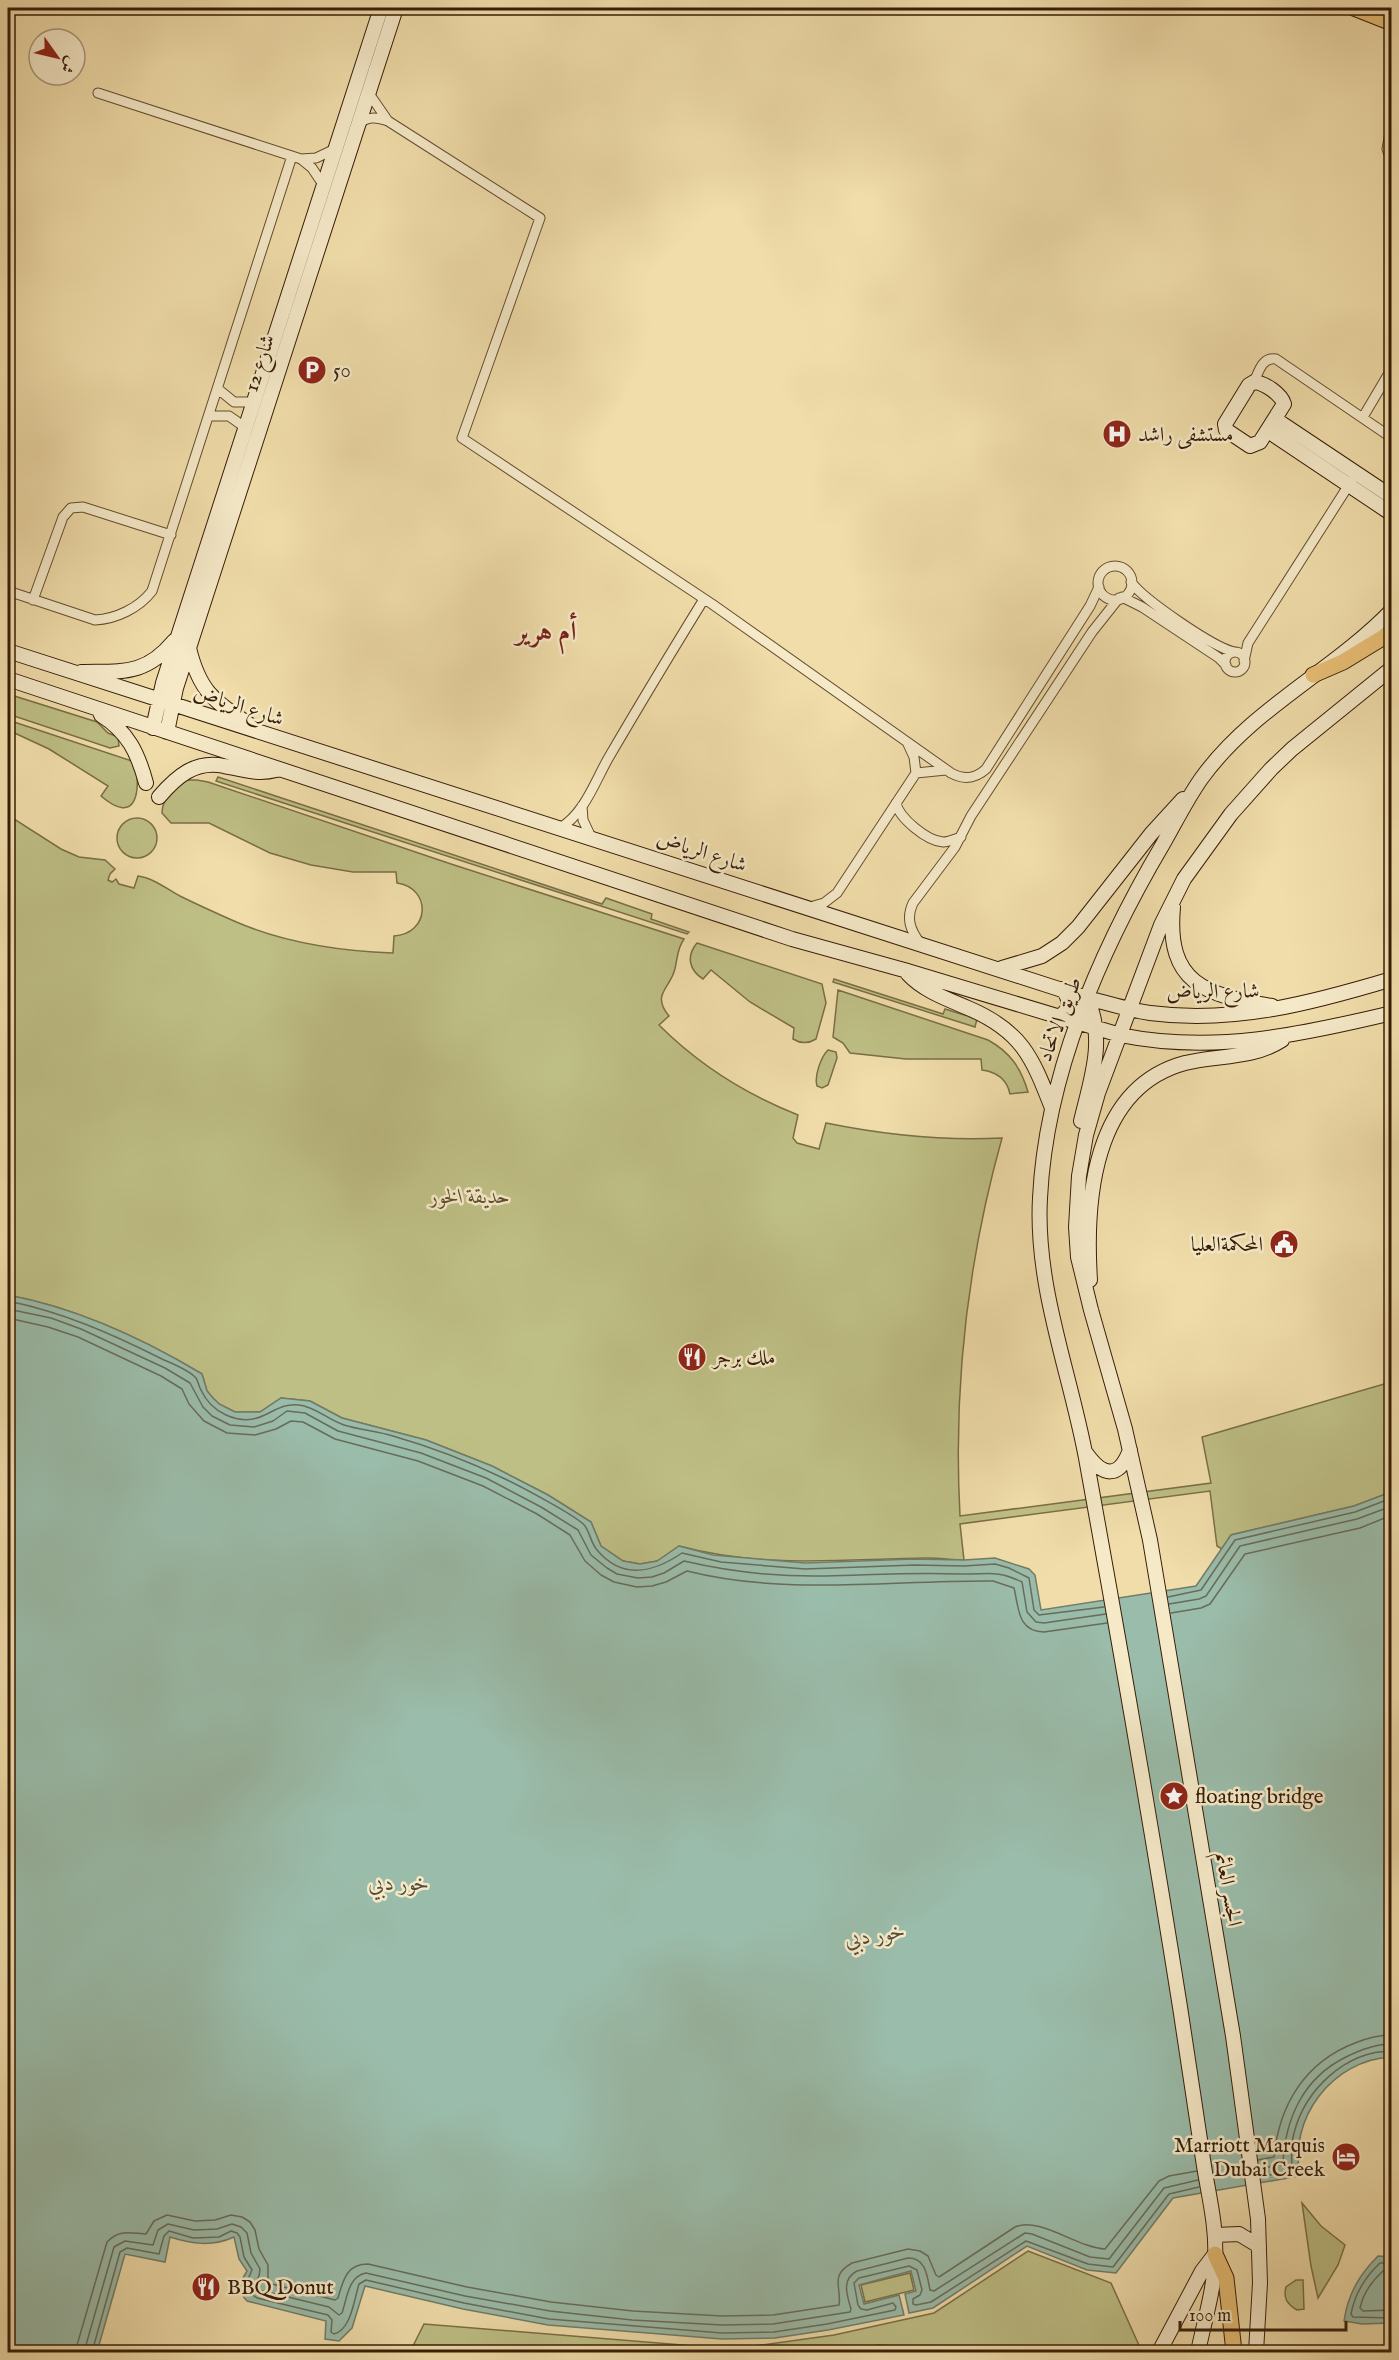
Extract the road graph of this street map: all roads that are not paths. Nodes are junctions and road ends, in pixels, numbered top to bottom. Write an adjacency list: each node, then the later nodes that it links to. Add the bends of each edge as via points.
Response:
1 (381, 8): 12 (main road, شارع 12)
2 (396, 8): 7 (main road, شارع 12)
3 (1354, 8): 4 (main road)
4 (1368, 14): 5 (main road); 6 (main road)
5 (1392, 23)
6 (1392, 34)
7 (368, 92): 9 (street); 11 (main road, شارع 12)
8 (98, 93): 13 (street)
9 (388, 121): 11 (street, via 374,117); 35 (street, via 540,218 462,438)
10 (1392, 122): 14 (street, via 1387,149)
11 (357, 126): 15 (main road, شارع 12)
12 (336, 149): 13 (street, via 316,158); 15 (main road, شارع 12)
13 (297, 157): 16 (street, via 312,168); 19 (street)
14 (1392, 163)
15 (336, 169): 16 (main road, شارع 12); 41 (main road, شارع 12)
16 (324, 186): 20 (main road, شارع 12)
17 (1392, 368): 22 (street)
18 (1254, 382): 22 (street, via 1263,363 1276,359); 23 (main road, via 1262,383 1282,398 1283,408); 23 (main road, via 1225,427 1250,446 1257,445)
19 (218, 389): 20 (street, via 234,402); 21 (street)
20 (255, 402): 24 (main road, شارع 12)
21 (209, 416): 24 (street, via 229,416); 30 (street)
22 (1362, 417): 25 (street)
23 (1272, 425): 26 (main road); 27 (main road)
24 (246, 428): 39 (main road, شارع 12)
25 (1392, 438)
26 (1356, 473): 27 (street); 28 (main road)
27 (1348, 485): 29 (main road); 40 (street)
28 (1392, 497)
29 (1392, 514)
30 (171, 535): 36 (street, via 156,583 147,598 133,608 95,620); 36 (street, via 83,507 71,508 63,517)
31 (1131, 582): 32 (street, via 1123,568 1112,566 1102,572); 34 (street, via 1129,591); 43 (street, via 1150,600 1217,645)
32 (1098, 587): 34 (street, via 1104,596); 58 (street, via 1085,615 986,769 966,778)
33 (8, 591): 36 (street)
34 (1121, 598): 45 (street, via 1142,607); 67 (street, via 1099,622 1060,679 971,816)
35 (704, 599): 56 (street); 64 (street)
36 (33, 600)
37 (1392, 610): 48 (main road, طريق الاتحاد)
38 (1392, 632): 48 (main road)
39 (179, 635): 47 (main road, via 157,660 144,667 119,672); 50 (main road, شارع 12)
40 (1248, 643): 43 (street); 44 (street)
41 (189, 647): 50 (main road, شارع 12); 55 (main road, via 198,678 211,697)
42 (8, 651): 47 (main road, شارع الرياض)
43 (1235, 652): 44 (street); 45 (street, via 1226,658)
44 (1244, 661): 45 (street, via 1237,671)
45 (1226, 665)
46 (1392, 668): 68 (main road, via 1292,749 1252,789 1208,843)
47 (71, 672): 50 (main road, شارع الرياض)
48 (1313, 675): 60 (main road, طريق الاتحاد, via 1264,712)
49 (8, 680): 51 (main road)
50 (160, 701): 52 (main road, شارع الرياض); 53 (main road, شارع 12); 54 (main road, شارع 12)
51 (84, 705): 53 (main road); 61 (main road, via 116,725 129,739)
52 (186, 710): 54 (main road, via 177,719); 55 (main road, شارع الرياض)
53 (147, 726): 54 (main road)
54 (172, 734): 57 (main road)
55 (268, 736): 65 (main road, شارع الرياض)
56 (906, 742): 58 (street); 59 (street, via 914,757)
57 (277, 769): 62 (main road, via 255,773 216,765 198,766 178,777); 72 (main road, via 792,939)
58 (946, 770): 59 (street)
59 (916, 773): 63 (street)
60 (1200, 780): 71 (main road, via 1062,943 1042,956); 75 (main road, طريق الاتحاد, via 1132,900)
61 (146, 783)
62 (159, 797)
63 (896, 802): 67 (street, via 902,817 933,839); 69 (street, via 837,893 824,903)
64 (582, 806): 65 (street); 66 (street)
65 (560, 828): 66 (main road, شارع الرياض)
66 (591, 837): 69 (main road, شارع الرياض)
67 (962, 837): 70 (street, via 909,910 909,924)
68 (1177, 890): 76 (main road, via 1172,923 1177,956 1184,971 1210,992 1226,998); 77 (main road)
69 (807, 907): 70 (main road, شارع الرياض)
70 (920, 943): 71 (main road, شارع الرياض)
71 (1000, 969): 74 (main road, شارع الرياض)
72 (904, 970): 80 (main road); 86 (main road, via 937,994 989,1018 1021,1042)
73 (1392, 979): 76 (main road, شارع الرياض)
74 (1062, 989): 75 (main road, شارع الرياض); 80 (main road, via 1069,1005)
75 (1087, 998): 77 (main road, شارع الرياض); 81 (main road, طريق الاتحاد); 82 (main road)
76 (1286, 1008): 78 (main road, شارع الرياض, via 1194,1016)
77 (1130, 1009): 78 (main road, شارع الرياض); 83 (main road)
78 (1151, 1013): 85 (main road, via 1141,1024)
79 (1392, 1013): 84 (main road)
80 (1058, 1017): 81 (main road)
81 (1078, 1024): 82 (main road); 86 (main road, طريق الاتحاد)
82 (1097, 1029): 83 (main road); 87 (main road, via 1095,1064 1076,1147)
83 (1120, 1035): 85 (main road); 87 (main road, via 1098,1093)
84 (1288, 1036): 85 (main road, via 1238,1042); 88 (main road, via 1275,1045 1247,1054 1170,1068 1149,1080 1124,1105 1100,1153 1091,1198)
85 (1144, 1040)
86 (1052, 1108): 89 (main road, طريق الاتحاد, via 1043,1163 1040,1230 1047,1287)
87 (1079, 1176): 88 (main road, via 1078,1257)
88 (1091, 1310): 90 (main road)
89 (1084, 1450): 90 (main road, via 1095,1466 1112,1471 1125,1463); 91 (main road, طريق الاتحاد)
90 (1130, 1450): 92 (main road, الجسر العائم, via 1150,1540 1233,2036)
91 (1215, 2235): 92 (main road, via 1239,2234); 93 (main road)
92 (1259, 2246): 97 (main road)
93 (1215, 2254): 94 (main road); 95 (main road); 96 (main road, via 1226,2278)
94 (1159, 2352)
95 (1198, 2352)
96 (1234, 2352)
97 (1256, 2352)

